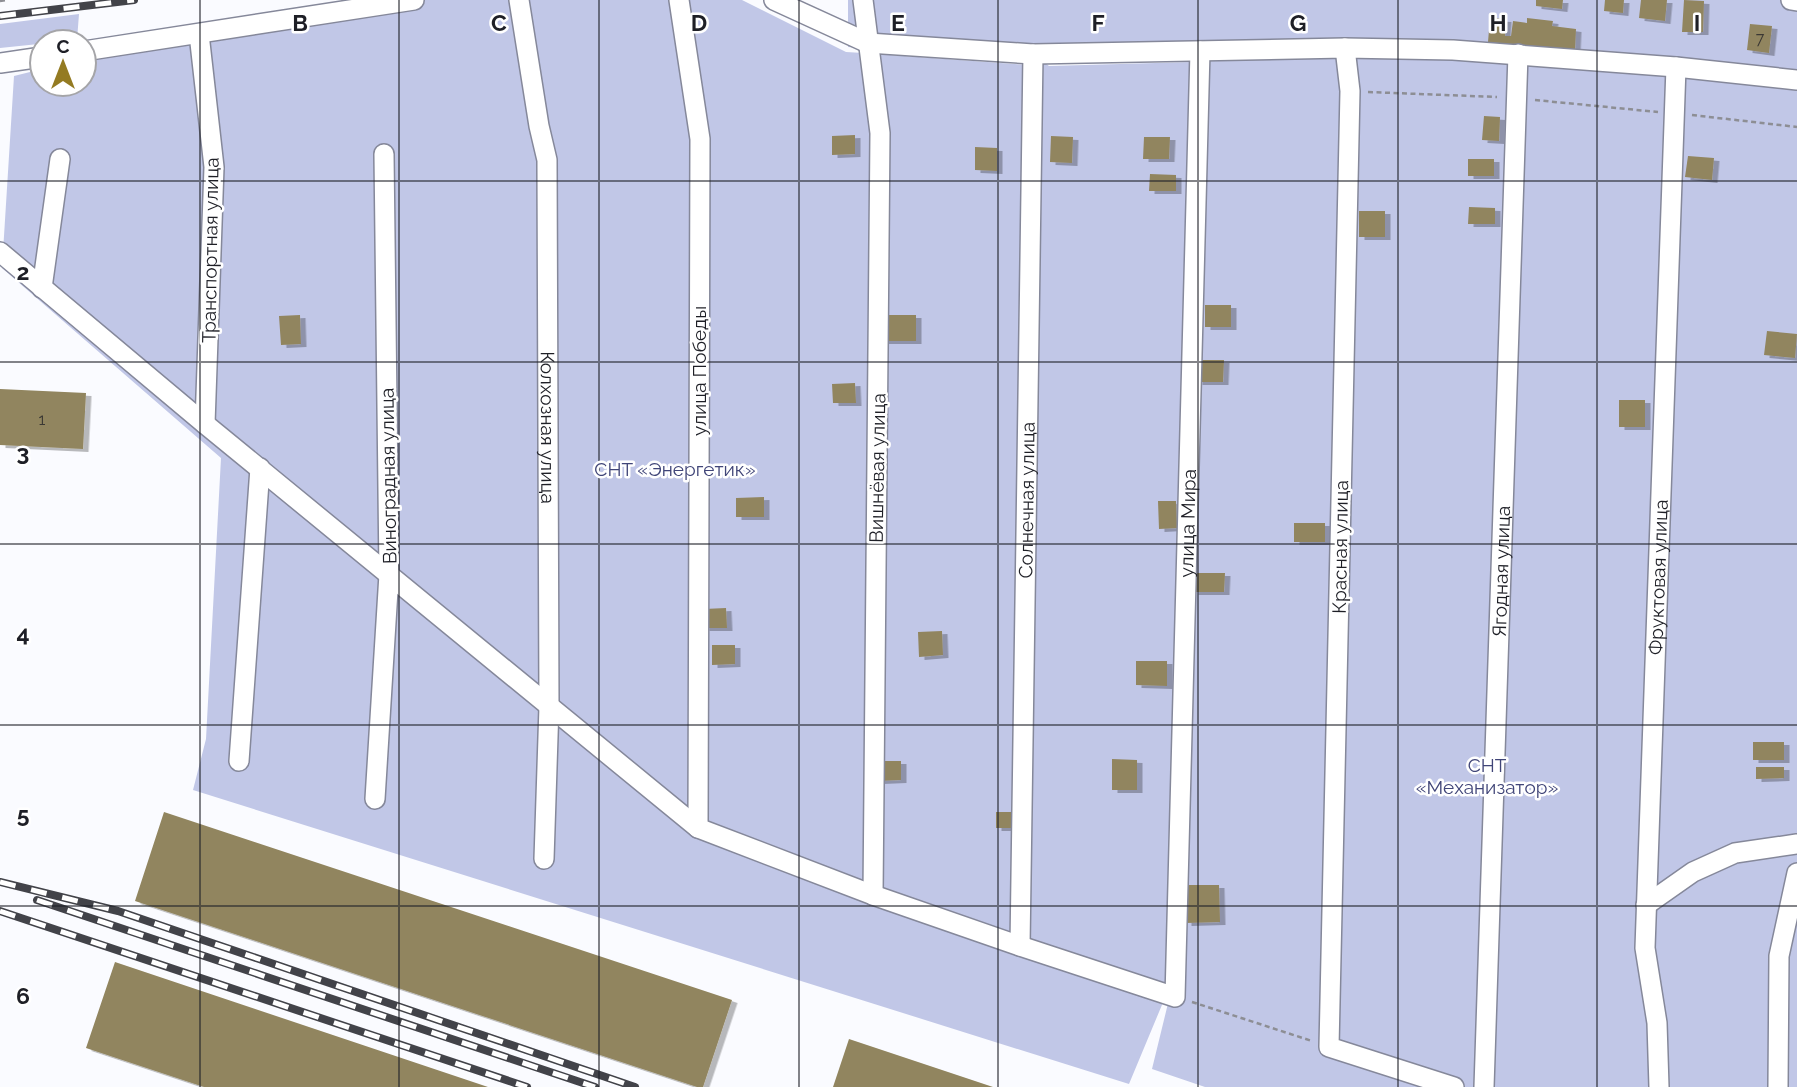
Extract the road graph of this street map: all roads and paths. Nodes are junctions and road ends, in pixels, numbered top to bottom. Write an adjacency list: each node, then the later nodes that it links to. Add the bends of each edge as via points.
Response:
1 (8, 0): 8 (path)
2 (414, 0): 10 (street)
3 (519, 0): 32 (street, Колхозная улица, via 547,160)
4 (679, 0): 35 (street, улица Победы, via 700,139)
5 (774, 0): 11 (street)
6 (863, 0): 11 (street)
7 (1791, 0): 9 (street)
8 (0, 1)
9 (1797, 1)
10 (199, 34): 13 (street); 29 (street, Транспортная улица, via 214,167)
11 (868, 43): 15 (street); 39 (street, Вишнёвая улица, via 880,133)
12 (1345, 48): 14 (street); 16 (street); 21 (street, Красная улица)
13 (98, 49)
14 (1200, 51): 15 (street); 42 (street, улица Мира)
15 (1033, 54): 41 (street, Солнечная улица)
16 (1518, 54): 19 (street); 22 (street, Ягодная улица)
17 (28, 59): 18 (street)
18 (0, 63)
19 (1676, 67): 20 (street); 23 (street, Фруктовая улица)
20 (1797, 80)
21 (1350, 91): 22 (path); 43 (street, Красная улица)
22 (1517, 98): 23 (path); 45 (street, Ягодная улица)
23 (1675, 113): 24 (path); 40 (street, Фруктовая улица)
24 (1797, 127)
25 (384, 154): 31 (street, Виноградная улица)
26 (60, 159): 28 (street)
27 (0, 252): 28 (street)
28 (42, 288): 29 (street)
29 (205, 424): 30 (street)
30 (260, 468): 31 (street); 33 (street)
31 (389, 574): 32 (street); 34 (street, Виноградная улица)
32 (549, 706): 35 (street); 37 (street, Колхозная улица)
33 (239, 761)
34 (375, 799)
35 (698, 828): 39 (street)
36 (1797, 844): 40 (street, via 1735,853 1693,872)
37 (544, 859)
38 (1797, 873): 47 (street, via 1779,956)
39 (873, 895): 41 (street)
40 (1646, 905): 46 (street, Фруктовая улица, via 1645,948 1657,1023)
41 (1020, 946): 42 (street)
42 (1175, 997): 43 (path)
43 (1329, 1047): 44 (street)
44 (1454, 1087)
45 (1484, 1087)
46 (1659, 1087)
47 (1778, 1087)

